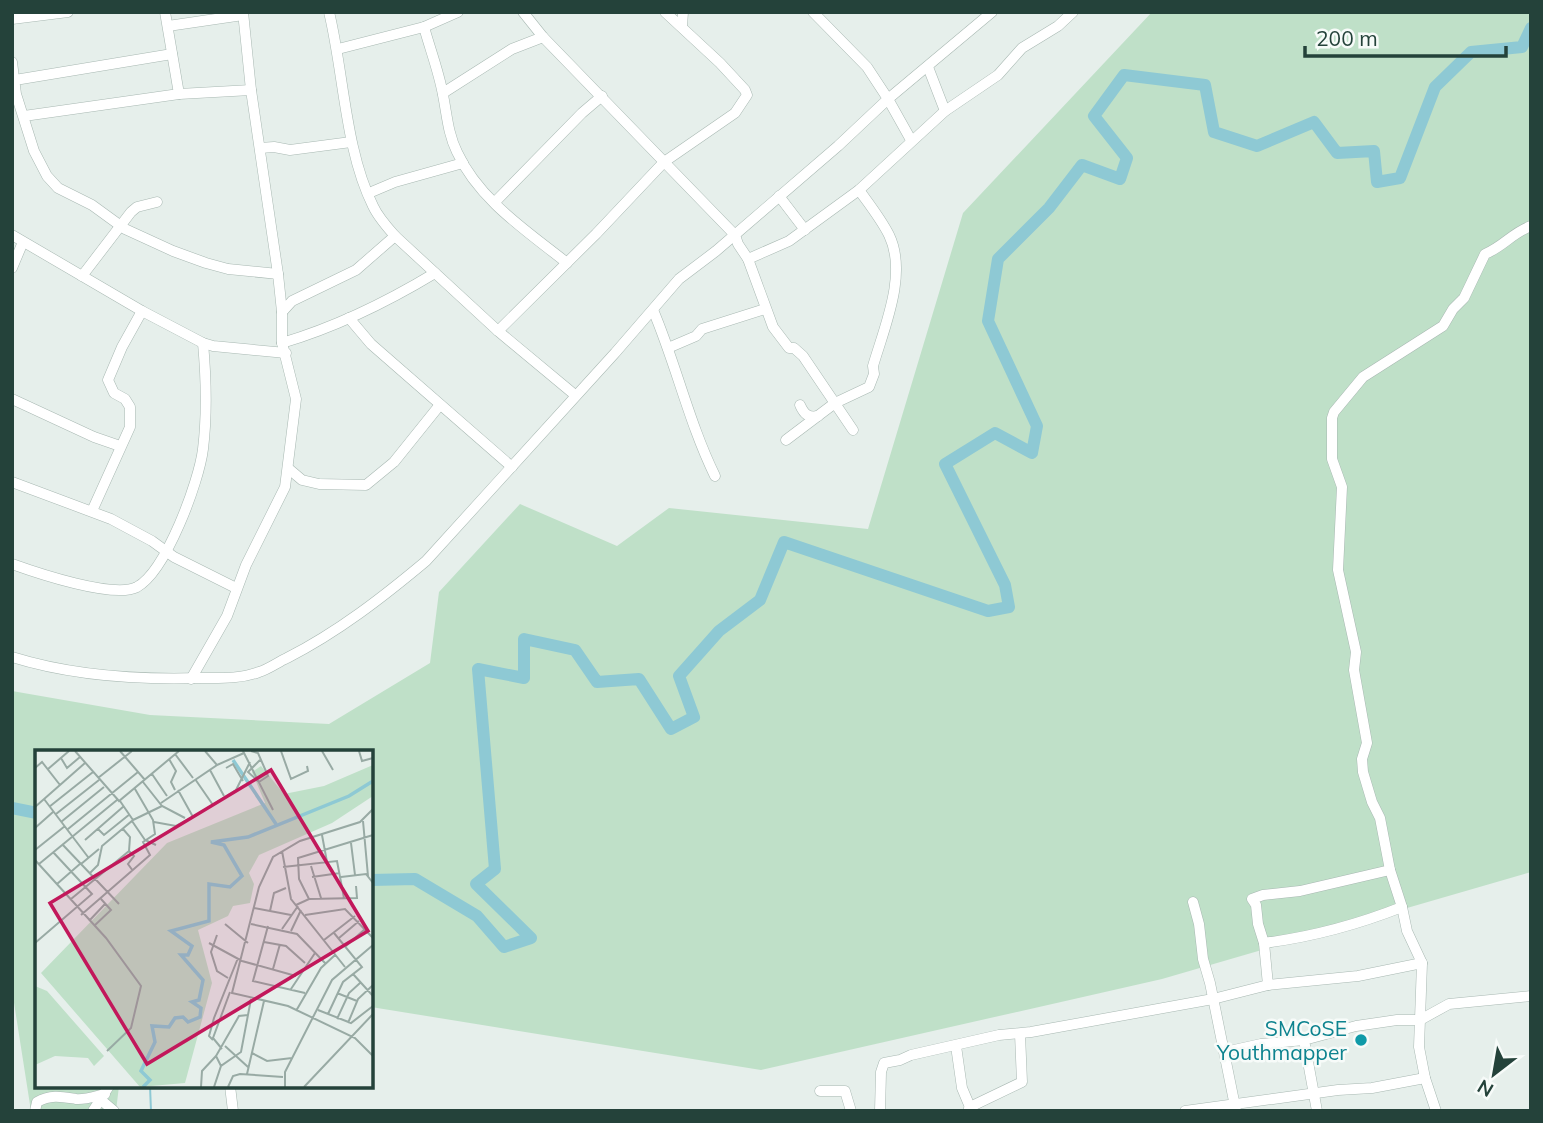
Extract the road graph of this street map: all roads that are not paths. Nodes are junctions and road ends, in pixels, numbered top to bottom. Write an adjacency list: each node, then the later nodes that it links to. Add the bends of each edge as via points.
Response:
1 (68, 12): 12 (street)
2 (165, 12): 13 (street)
3 (329, 12): 17 (street)
4 (458, 12): 14 (street)
5 (523, 12): 16 (street)
6 (665, 12): 15 (street)
7 (683, 12): 15 (street)
8 (813, 12): 26 (street, via 867,67)
9 (992, 12): 20 (street)
10 (1073, 12): 27 (street, via 1022,48 998,75)
11 (243, 14): 13 (street); 22 (street)
12 (12, 19)
13 (168, 26): 18 (street)
14 (424, 27): 17 (street); 23 (street)
15 (682, 27): 32 (street, via 747,95 735,113)
16 (543, 37): 23 (street, via 512,49); 25 (street)
17 (338, 49): 30 (street)
18 (172, 54): 21 (street); 24 (street)
19 (12, 62): 21 (street)
20 (928, 67): 26 (street); 27 (street)
21 (15, 80): 28 (street)
22 (251, 89): 24 (street); 31 (street)
23 (443, 93): 33 (street, via 447,124)
24 (179, 94): 28 (street)
25 (602, 96): 32 (street); 38 (street)
26 (888, 99): 29 (street); 36 (street)
27 (945, 111): 29 (street)
28 (24, 116): 39 (street, via 34,151 51,182)
29 (911, 140): 34 (street)
30 (351, 142): 31 (street, via 290,150); 35 (street)
31 (260, 148): 50 (street)
32 (664, 162): 43 (street); 47 (street)
33 (463, 163): 35 (street); 38 (street)
34 (859, 190): 41 (street); 64 (street, via 889,236 895,292 869,387)
35 (369, 193): 44 (street)
36 (779, 197): 41 (street); 43 (street)
37 (157, 202): 39 (street, via 137,207)
38 (495, 202): 47 (street)
39 (120, 226): 50 (street, via 206,263); 51 (street)
40 (1531, 226): 81 (street, via 1485,254 1464,298 1443,327 1363,377 1332,418 1332,459 1342,487 1338,570 1356,652 1354,670 1367,743 1363,772 1380,818)
41 (805, 230): 46 (street)
42 (12, 235): 45 (street)
43 (735, 235): 46 (street); 53 (street, via 679,279)
44 (395, 236): 49 (street); 55 (street, via 356,270 292,301)
45 (23, 242): 48 (street); 51 (street)
46 (748, 259): 52 (street)
47 (567, 263): 57 (street)
48 (12, 268)
49 (435, 273): 56 (street); 57 (street)
50 (278, 274): 55 (street)
51 (82, 276): 54 (street)
52 (765, 309): 60 (street, via 702,329); 64 (street, via 773,327 789,348 803,356)
53 (653, 310): 60 (street); 62 (street)
54 (142, 311): 59 (street); 70 (street, via 108,380 114,393 130,407 130,427)
55 (282, 312): 58 (street)
56 (349, 317): 58 (street); 65 (street, via 371,344)
57 (498, 331): 62 (street)
58 (282, 342): 61 (street)
59 (203, 343): 61 (street); 76 (street, via 203,453)
60 (668, 348): 73 (street)
61 (286, 354): 72 (street, via 296,399)
62 (576, 395): 71 (street)
63 (12, 399): 70 (street)
64 (835, 403): 67 (street); 68 (street)
65 (439, 405): 71 (street); 72 (street, via 394,462 366,485 319,484 302,480)
66 (800, 405): 67 (street, via 806,415)
67 (819, 415): 69 (street)
68 (853, 430)
69 (786, 440)
70 (120, 446): 75 (street)
71 (512, 467): 80 (street, via 426,561 363,612 259,672)
72 (289, 469): 78 (street, via 277,505)
73 (715, 476)
74 (12, 482): 75 (street)
75 (92, 511): 76 (street)
76 (167, 552): 77 (street, via 151,575 136,587 121,589 67,582); 78 (street)
77 (12, 564)
78 (236, 588): 80 (street, via 227,616)
79 (12, 657): 80 (street, via 74,672)
80 (191, 679)
81 (1390, 870): 83 (street); 84 (street, via 1252,899)
82 (1193, 902): 88 (street)
83 (1402, 907): 84 (street, via 1290,940); 85 (street)
84 (1264, 943): 86 (street)
85 (1422, 963): 86 (street, via 1359,976); 89 (street)
86 (1268, 985): 88 (street)
87 (1531, 996): 89 (street, via 1449,1004)
88 (1213, 999): 90 (street); 93 (street)
89 (1420, 1020): 91 (street, via 1356,1026); 94 (street)
90 (1020, 1034): 92 (street); 102 (street, via 1022,1082)
91 (1304, 1040): 93 (street); 98 (street)
92 (956, 1046): 102 (street); 108 (street, via 884,1063)
93 (1225, 1052): 101 (street)
94 (1424, 1078): 98 (street); 111 (street)
95 (45, 1088): 100 (street)
96 (230, 1088): 106 (street)
97 (820, 1091): 107 (street, via 845,1091)
98 (1313, 1093): 101 (street); 110 (street)
99 (105, 1094): 100 (street); 104 (street); 105 (street)
100 (42, 1099): 103 (street)
101 (1235, 1107): 109 (street)
102 (969, 1109)
103 (35, 1111)
104 (93, 1111)
105 (114, 1111)
106 (233, 1111)
107 (851, 1111)
108 (880, 1111)
109 (1185, 1111)
110 (1317, 1111)
111 (1436, 1111)

